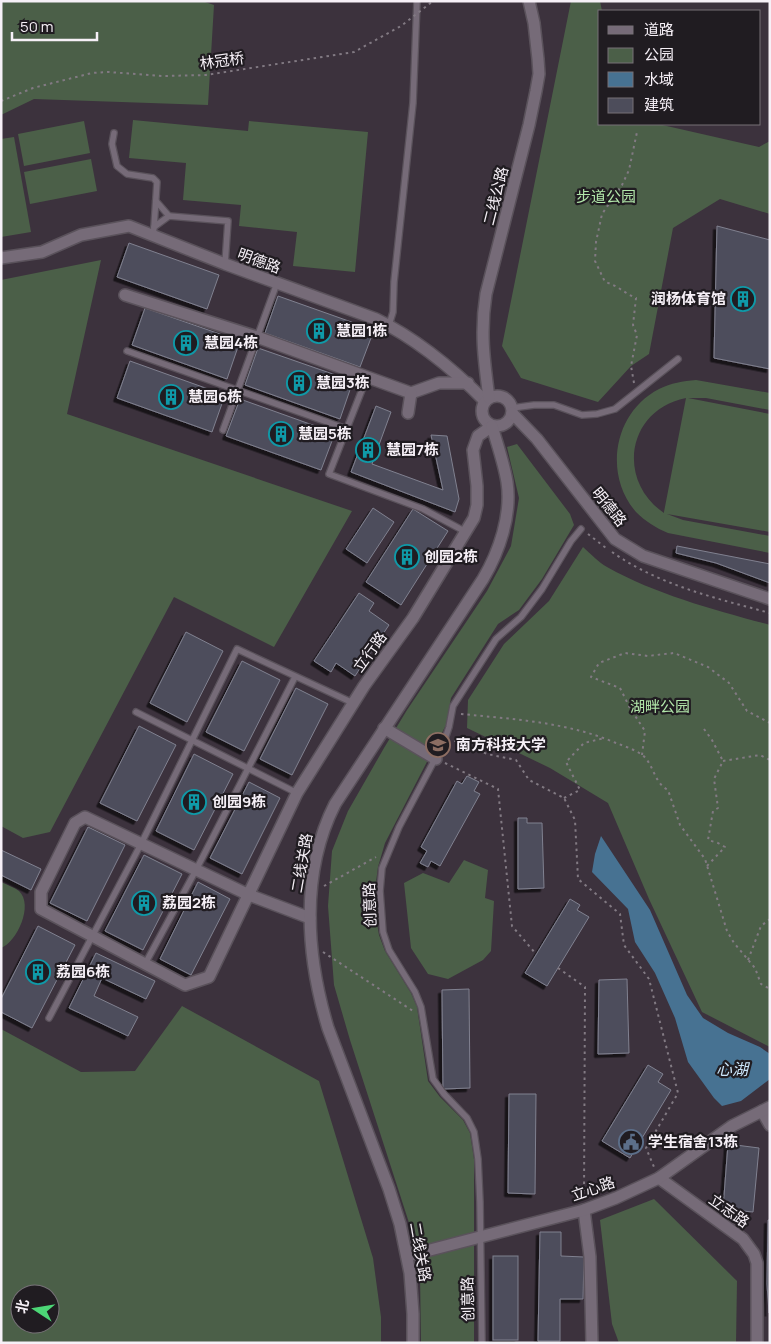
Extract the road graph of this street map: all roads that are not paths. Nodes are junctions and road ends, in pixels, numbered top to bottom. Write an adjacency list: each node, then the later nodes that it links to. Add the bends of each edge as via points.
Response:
1 (417, 1): 11 (lane, via 413,104 393,312)
2 (529, 1): 19 (street, 二线公路, via 538,74 529,125 483,313)
3 (114, 133): 4 (lane, via 112,144 117,166 127,174 153,178 157,182)
4 (156, 201): 5 (lane); 6 (lane)
5 (169, 216): 6 (lane); 8 (lane, via 228,221)
6 (153, 232): 7 (street, 明德路, via 130,226 81,235 42,252); 8 (street, 明德路)
7 (1, 258)
8 (225, 264): 9 (street, 明德路)
9 (277, 283): 11 (street, 明德路); 12 (lane)
10 (125, 295): 12 (street)
11 (389, 325): 16 (street, 明德路)
12 (257, 338): 15 (street); 17 (lane)
13 (127, 351): 17 (lane)
14 (678, 360): 20 (lane, via 615,409 582,415 554,405 534,404)
15 (367, 377): 18 (street); 23 (lane)
16 (468, 384): 18 (street, via 439,383); 19 (street, 明德路)
17 (238, 390): 23 (lane); 24 (lane)
18 (411, 393): 21 (street)
19 (487, 399): 20 (street, via 503,397 508,400); 22 (street, via 481,409 487,423)
20 (512, 411): 22 (street, via 504,424); 27 (street, 明德路, via 615,539 643,556)
21 (408, 414)
22 (492, 426): 26 (street, 立行路, via 478,436 473,450 477,505); 31 (street, 二线关路, via 508,489 506,517 498,548 484,579)
23 (347, 428): 26 (lane, via 329,474 423,509)
24 (223, 430)
25 (581, 529): 33 (lane, 创意路, via 522,617 496,639 453,706)
26 (466, 532): 29 (street, 立行路, via 413,618)
27 (770, 599)
28 (295, 676): 29 (lane); 32 (lane, via 237,649); 34 (lane)
29 (353, 703): 35 (street, 立行路)
30 (136, 712): 32 (lane)
31 (384, 728): 33 (street); 39 (street, 二线关路, via 325,825 316,856)
32 (192, 740): 34 (lane); 36 (lane)
33 (436, 759): 47 (lane, 创意路, via 399,827 382,868 383,932 397,964 415,992 424,1018 433,1079 467,1118 474,1132)
34 (249, 768): 35 (lane); 37 (lane)
35 (297, 793): 38 (street, 立行路)
36 (141, 844): 37 (street); 40 (lane); 40 (street, 立行路, via 85,817 76,823 41,892 41,910)
37 (196, 870): 38 (street); 41 (lane)
38 (249, 895): 39 (street); 41 (street, 立行路, via 209,977 185,985)
39 (310, 918): 48 (street, 二线关路, via 319,994 328,1028 389,1189)
40 (92, 936): 41 (street, 立行路); 42 (lane)
41 (145, 964)
42 (49, 1018)
43 (766, 1109): 44 (street); 45 (street, 立心路, via 732,1126)
44 (770, 1125)
45 (659, 1178): 46 (street, 立心路); 52 (street, 立志路, via 743,1239 754,1254)
46 (584, 1210): 47 (street, 立心路); 51 (street, via 590,1257)
47 (480, 1236): 48 (street, 立心路); 50 (lane, 创意路)
48 (407, 1256): 49 (street, 二线关路, via 412,1292)
49 (413, 1343)
50 (482, 1343)
51 (592, 1343)
52 (757, 1343)

